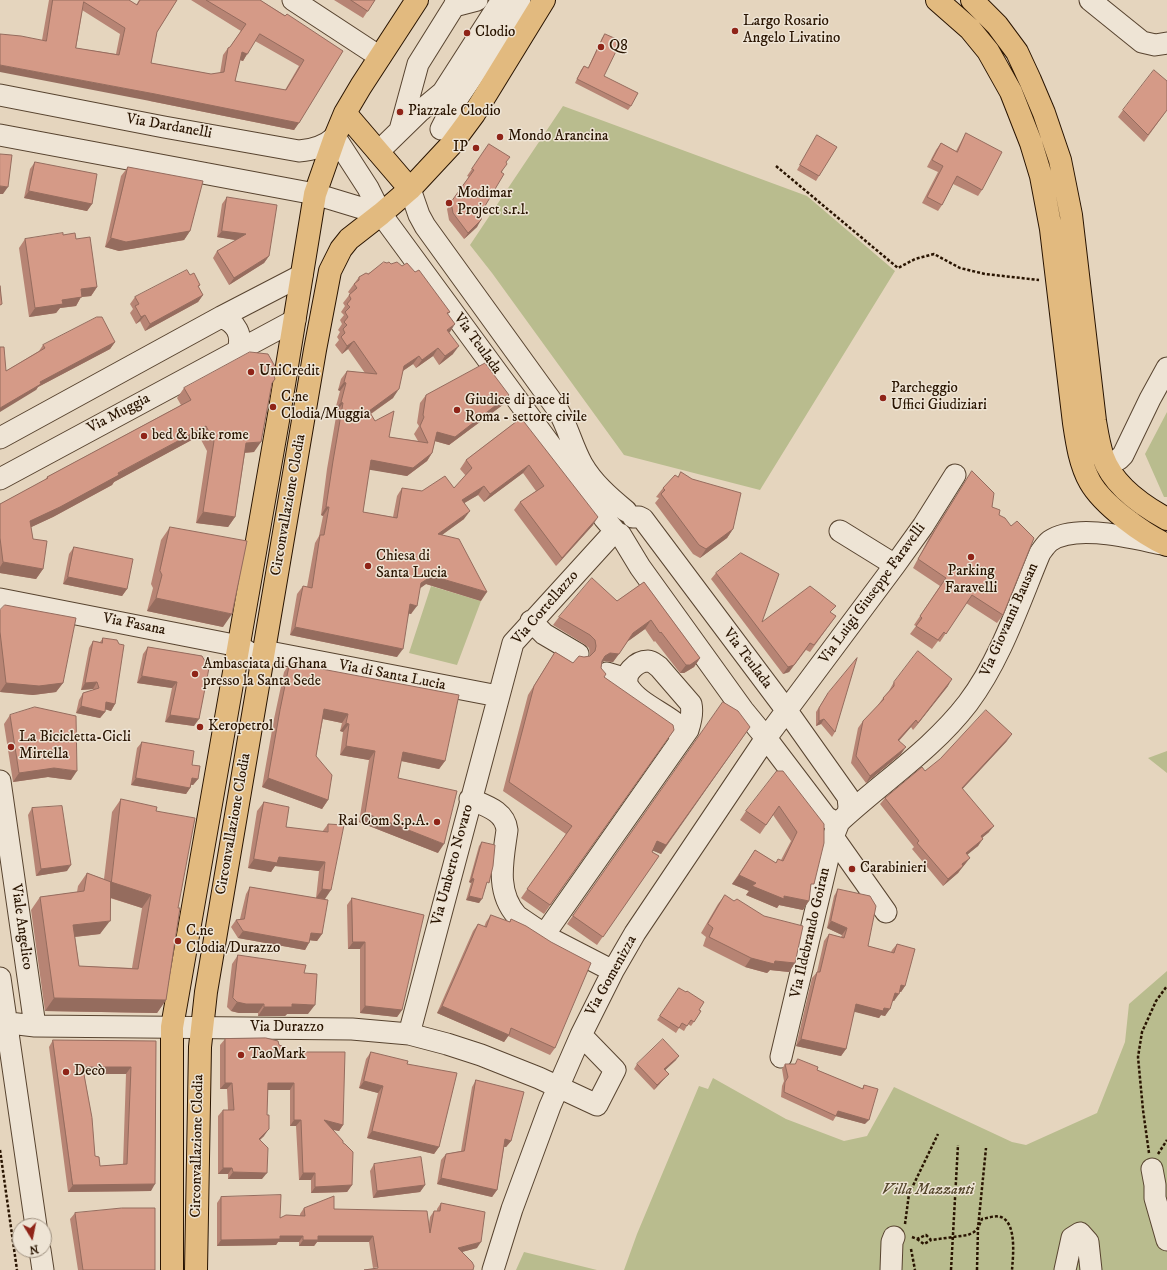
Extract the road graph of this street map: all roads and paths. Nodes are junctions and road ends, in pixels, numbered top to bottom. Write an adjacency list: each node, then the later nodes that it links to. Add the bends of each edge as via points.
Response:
1 (293, 0): 11 (street)
2 (417, 0): 11 (main road)
3 (502, 0): 12 (street, via 443,92)
4 (520, 0): 15 (street, via 455,102)
5 (544, 0): 19 (main road, via 474,114)
6 (972, 0): 31 (main road, via 1010,42 1023,64 1044,113 1064,176 1098,437)
7 (1090, 0): 10 (street, via 1142,42 1155,45)
8 (469, 2): 12 (street); 12 (street)
9 (944, 5): 24 (main road, via 970,29 988,51 1017,106 1031,143 1047,204)
10 (1167, 43)
11 (380, 57): 14 (main road)
12 (422, 90): 15 (street); 18 (street, via 400,132)
13 (0, 95): 17 (street, Via Dardanelli, via 299,151 326,144)
14 (345, 113): 17 (main road); 18 (main road)
15 (441, 129): 19 (street)
16 (0, 135): 22 (street)
17 (335, 137): 22 (main road); 23 (street, via 368,188)
18 (378, 152): 21 (main road)
19 (443, 154): 21 (main road)
20 (776, 166): 24 (path, via 898,268 915,259 934,254 960,268 985,274 1041,280)
21 (410, 189): 23 (main road); 34 (street, Via Teulada, via 424,226 558,410 590,476)
22 (315, 194): 23 (street); 25 (main road, Circonvallazione Clodia)
23 (381, 214): 36 (street, Via Teulada, via 604,518); 44 (main road, Circonvallazione Clodia, via 349,239 330,271)
24 (1049, 270): 38 (main road, via 1082,464 1090,482 1102,498 1142,532)
25 (302, 275): 26 (street); 27 (main road, Circonvallazione Clodia)
26 (222, 317): 28 (street, via 238,330); 30 (street)
27 (295, 320): 28 (street, Via Muggia); 42 (main road, Circonvallazione Clodia)
28 (238, 350): 33 (street, Via Muggia)
29 (1167, 368): 31 (street, via 1123,455 1116,462)
30 (0, 438)
31 (1107, 465): 35 (main road, via 1133,496)
32 (956, 475): 39 (street, Via Luigi Giuseppe Faravelli)
33 (0, 479)
34 (630, 514): 36 (street, Via Cortellazzo, via 634,522 630,531 625,533); 48 (street, Via Teulada, via 643,519)
35 (1167, 519)
36 (616, 530): 41 (street, Via Cortellazzo); 49 (street, Via Teulada, via 743,710)
37 (840, 531): 39 (street)
38 (1167, 545): 53 (street, Via Giovanni Bausan, via 1086,533 1062,536 1046,544 994,662 968,703 925,749)
39 (895, 565): 48 (street, Via Luigi Giuseppe Faravelli)
40 (0, 598): 42 (street, Via Fasana)
41 (531, 621): 43 (street, via 551,639); 47 (street, Via Cortellazzo, via 513,643)
42 (239, 646): 44 (street, Via Fasana); 61 (main road, Circonvallazione Clodia)
43 (578, 654)
44 (262, 658): 47 (street, Via di Santa Lucia); 62 (main road, Circonvallazione Clodia)
45 (607, 673): 46 (street)
46 (627, 679): 50 (street, via 628,686 633,692 678,725); 50 (street, via 638,664 653,662 691,704 691,722)
47 (498, 696): 52 (street, Via Umberto Novaro)
48 (787, 711): 49 (street, Via Gomenizza); 53 (street, Via Teulada, via 848,797 849,807)
49 (766, 738): 53 (street, Via Teulada, via 826,817); 56 (street, Via Gomenizza)
50 (680, 741): 55 (street)
51 (0, 781): 60 (street, Viale Angelico)
52 (470, 799): 55 (street, via 500,814 504,819 507,830 502,879 506,898 517,916); 63 (street, Via Umberto Novaro)
53 (840, 824): 54 (street); 65 (street, Via Ildebrando Goiran)
54 (886, 912)
55 (544, 934): 56 (street)
56 (613, 971): 64 (street, Via Gomenizza)
57 (0, 978): 59 (street, Viale Angelico)
58 (1167, 986): 71 (path, via 1156,1001 1142,1032 1138,1057)
59 (3, 1022): 60 (street, Via Durazzo); 72 (street, Viale Angelico)
60 (35, 1026): 61 (street, Via Durazzo)
61 (172, 1027): 62 (street, Via Durazzo); 82 (main road, Circonvallazione Clodia)
62 (201, 1028): 63 (street, Via Durazzo, via 352,1029); 83 (main road, Circonvallazione Clodia)
63 (409, 1034): 66 (street, Via Durazzo, via 476,1053)
64 (581, 1035): 66 (street, Via Gomenizza); 66 (street, Via Durazzo, via 615,1070 597,1105)
65 (781, 1057)
66 (558, 1087): 84 (street, Via Gomenizza, via 514,1203)
67 (938, 1134): 74 (path, via 909,1194)
68 (958, 1145): 75 (path)
69 (986, 1148): 73 (path)
70 (0, 1150): 80 (path)
71 (1152, 1169): 78 (street, via 1155,1198)
72 (35, 1218)
73 (978, 1228): 75 (path, via 968,1235); 87 (path); 88 (path, via 982,1220 992,1217 1001,1217 1009,1223 1013,1244)
74 (903, 1233): 76 (path); 85 (street, via 892,1242)
75 (953, 1236): 77 (path); 86 (path)
76 (917, 1239): 77 (path, via 924,1244); 77 (path, via 926,1235)
77 (931, 1240)
78 (1167, 1240)
79 (41, 1258): 81 (street)
80 (17, 1270)
81 (43, 1270)
82 (172, 1270)
83 (196, 1270)
84 (493, 1270)
85 (891, 1270)
86 (952, 1270)
87 (977, 1270)
88 (1012, 1270)
89 (1065, 1270): 90 (street, via 1072,1238 1080,1233 1088,1242)
90 (1091, 1270)

